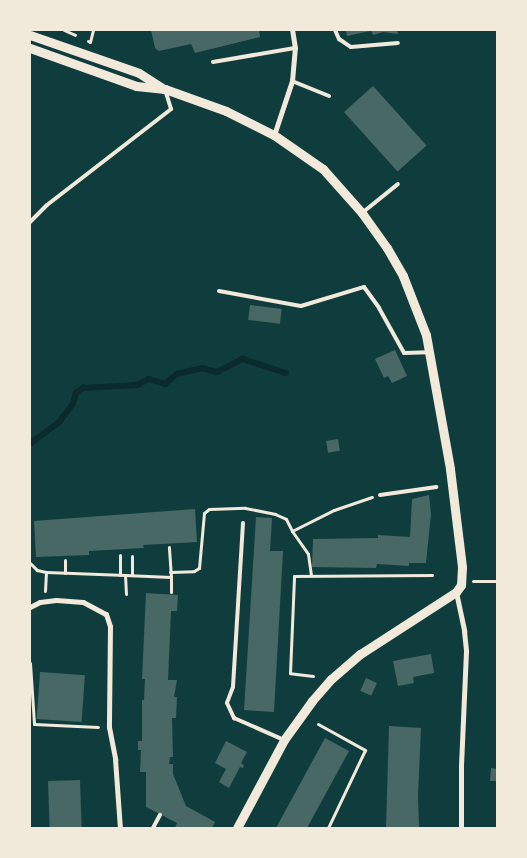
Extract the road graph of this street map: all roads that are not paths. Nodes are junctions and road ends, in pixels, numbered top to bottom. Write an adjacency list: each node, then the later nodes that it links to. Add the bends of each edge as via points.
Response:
1 (292, 30): 6 (street)
2 (335, 30): 4 (lane, via 339,39 351,47)
3 (30, 35): 9 (street, via 139,72)
4 (398, 43)
5 (30, 48): 9 (street, via 136,86)
6 (295, 48): 7 (lane); 8 (street)
7 (213, 62)
8 (292, 81): 10 (lane); 11 (street)
9 (165, 90): 11 (street, via 226,111); 14 (lane, via 171,109)
10 (329, 96)
11 (274, 135): 13 (street, via 323,169)
12 (398, 184): 13 (lane)
13 (362, 213): 16 (street, via 403,276)
14 (30, 222)
15 (219, 291): 16 (lane, via 301,306 364,287 404,353)
16 (431, 352): 20 (street, via 450,469 462,581)
17 (436, 487): 18 (lane)
18 (380, 495)
19 (244, 523): 22 (lane, via 233,687 227,703 234,718)
20 (456, 592): 22 (street, via 360,654 312,700); 27 (street, via 466,651)
21 (30, 607): 24 (street, via 56,600 83,602 106,614 110,626 109,728 115,758)
22 (284, 740): 26 (street)
23 (160, 814): 25 (lane)
24 (120, 828)
25 (152, 828)
26 (237, 828)
27 (461, 828)

